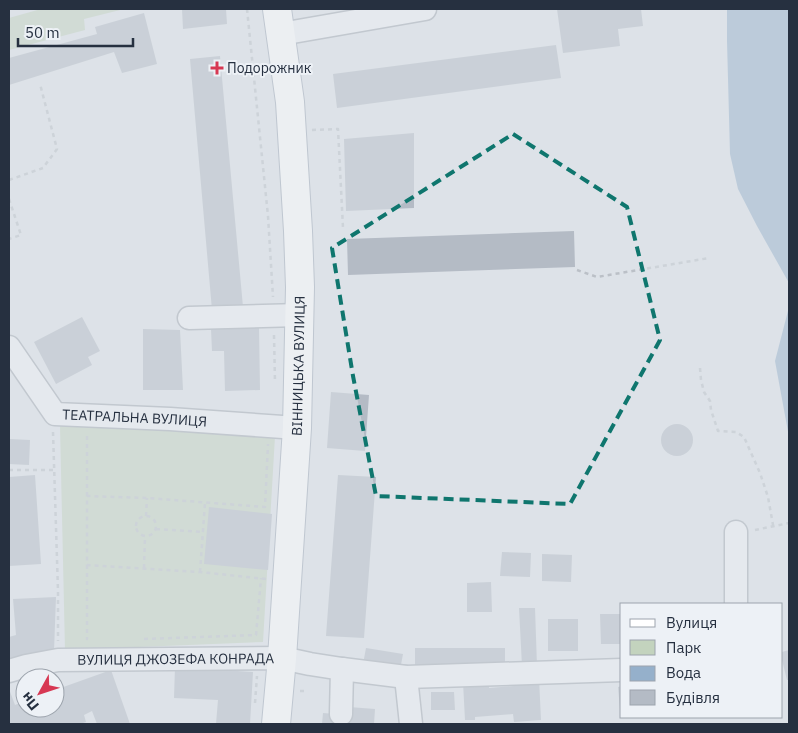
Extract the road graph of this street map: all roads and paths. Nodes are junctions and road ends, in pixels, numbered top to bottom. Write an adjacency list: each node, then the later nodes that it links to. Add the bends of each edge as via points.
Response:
1 (247, 9): 12 (path, via 268,216)
2 (425, 9): 3 (street)
3 (279, 21): 12 (main road, ВІННИЦЬКА ВУЛИЦЯ, via 290,102 300,287)
4 (40, 84): 6 (path, via 57,150 43,168)
5 (306, 130): 8 (path, via 338,129)
6 (9, 180)
7 (9, 199): 9 (path, via 21,235)
8 (343, 228)
9 (9, 240)
10 (709, 258): 11 (path, via 597,277)
11 (577, 270)
12 (286, 315): 13 (street); 16 (path); 18 (main road, ВІННИЦЬКА ВУЛИЦЯ)
13 (189, 318)
14 (9, 347): 17 (street, ТЕАТРАЛЬНА ВУЛИЦЯ)
15 (700, 368): 28 (path, via 702,386 710,401 718,431 736,432 744,437 768,497)
16 (275, 388)
17 (55, 414): 18 (street, ТЕАТРАЛЬНА ВУЛИЦЯ, via 170,418); 22 (path, via 52,427)
18 (296, 428): 41 (main road, ВІННИЦЬКА ВУЛИЦЯ)
19 (87, 432): 23 (path)
20 (268, 440): 25 (path, via 265,507)
21 (9, 470): 22 (path)
22 (53, 470): 42 (path)
23 (87, 496): 24 (path); 33 (path)
24 (147, 498): 25 (path); 26 (path)
25 (205, 503): 30 (path)
26 (146, 516): 29 (path, via 154,520); 32 (path, via 139,518 136,524 136,531)
27 (789, 523): 28 (path)
28 (773, 526): 31 (path)
29 (156, 529): 30 (path); 32 (path)
30 (203, 532): 35 (path)
31 (736, 532): 38 (street)
32 (145, 537): 34 (path)
33 (87, 565): 34 (path); 39 (path, via 87,640)
34 (144, 568): 35 (path)
35 (200, 572): 36 (path)
36 (261, 578): 37 (path); 40 (path, via 256,635)
37 (272, 579)
38 (736, 603)
39 (96, 639)
40 (141, 639)
41 (282, 658): 42 (street, ВУЛИЦЯ ДЖОЗЕФА КОНРАДА); 43 (street, ВУЛИЦЯ ДЖОЗЕФА КОНРАДА); 48 (main road, ВІННИЦЬКА ВУЛИЦЯ)
42 (58, 660): 45 (street, ВУЛИЦЯ ДЖОЗЕФА КОНРАДА)
43 (342, 669): 46 (street, ВУЛИЦЯ ДЖОЗЕФА КОНРАДА); 47 (street)
44 (620, 670): 46 (street, ВУЛИЦЯ ДЖОЗЕФА КОНРАДА)
45 (9, 671)
46 (406, 677): 49 (street)
47 (341, 714)
48 (276, 724)
49 (411, 724)

